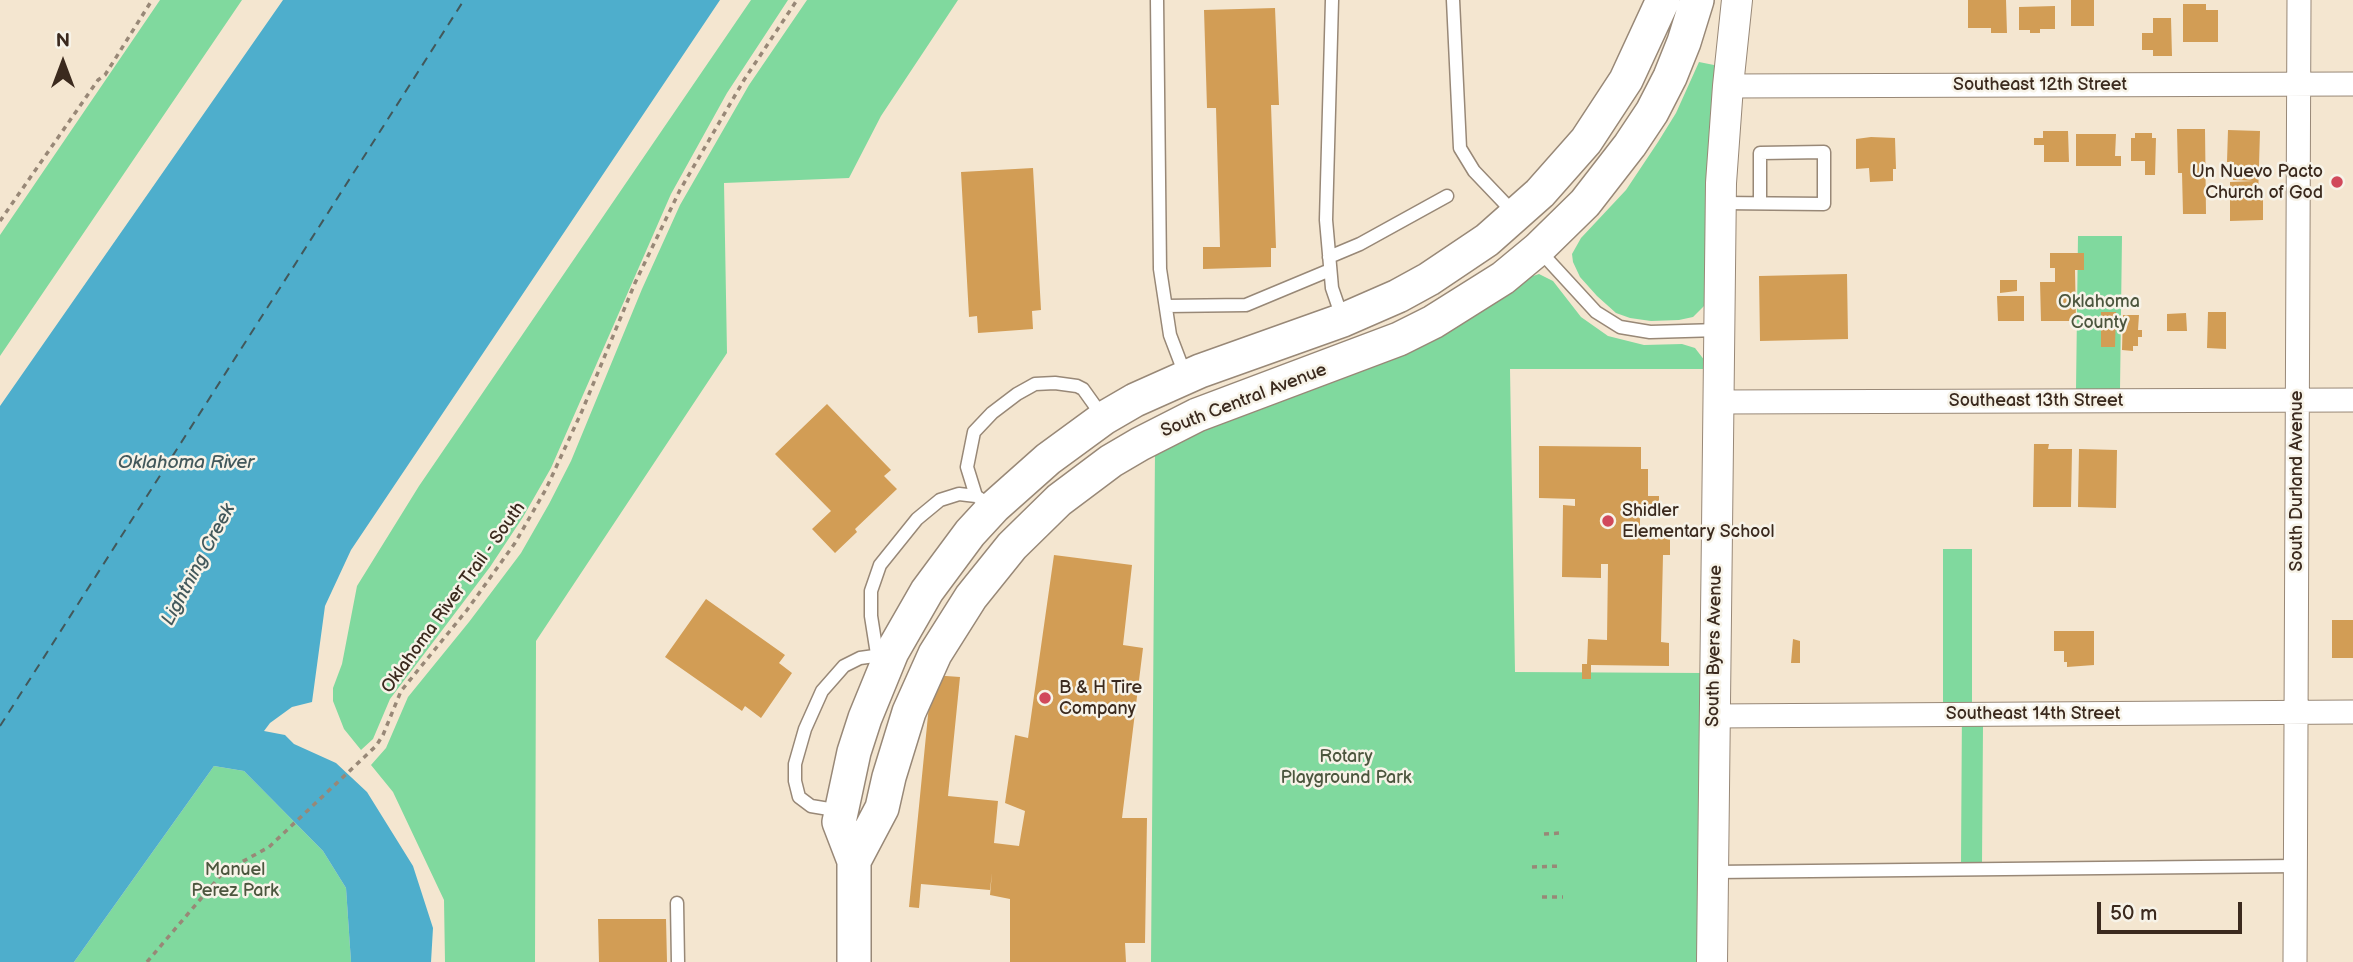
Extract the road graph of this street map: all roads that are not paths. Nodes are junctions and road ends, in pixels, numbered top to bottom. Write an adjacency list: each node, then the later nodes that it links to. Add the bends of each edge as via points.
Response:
1 (1157, 0): 17 (lane, via 1160,269)
2 (1332, 0): 16 (lane, via 1326,220)
3 (1453, 0): 14 (lane, via 1460,148 1474,171)
4 (1663, 0): 14 (main road, South Central Avenue, via 1608,110 1564,167)
5 (1697, 0): 15 (main road, South Central Avenue, via 1675,66 1652,112 1585,203)
6 (1737, 0): 10 (street, South Byers Avenue)
7 (2299, 0): 8 (street, South Durland Avenue)
8 (2299, 84): 9 (street, Southeast 12th Street); 10 (street, Southeast 12th Street); 22 (street, South Durland Avenue)
9 (2353, 84)
10 (1728, 86): 12 (street, South Byers Avenue)
11 (1447, 196): 16 (lane)
12 (1720, 203): 13 (lane); 19 (street, South Byers Avenue)
13 (1760, 203): 13 (lane, via 1825,204 1825,152 1760,153)
14 (1516, 216): 18 (main road, South Central Avenue, via 1429,279)
15 (1538, 249): 19 (lane, via 1596,312 1620,327 1650,332); 20 (main road, South Central Avenue, via 1503,278 1433,322 1367,353)
16 (1330, 263): 17 (lane, via 1247,305); 18 (lane, via 1332,288)
17 (1166, 306): 21 (lane, via 1170,335)
18 (1343, 320): 20 (main road, South Central Avenue)
19 (1719, 330): 24 (street, South Byers Avenue)
20 (1284, 362): 21 (main road, South Central Avenue); 27 (main road, South Central Avenue, via 1111,461 1035,523 992,569)
21 (1186, 377): 25 (main road, South Central Avenue)
22 (2298, 400): 23 (street, Southeast 13th Street); 24 (street, Southeast 13th Street); 30 (street, South Durland Avenue)
23 (2353, 400)
24 (1719, 402): 31 (street, South Byers Avenue)
25 (1104, 418): 26 (main road, South Central Avenue); 26 (lane, via 1077,386 1034,384 1017,394 974,432 967,467)
26 (985, 502): 27 (main road, South Central Avenue); 28 (lane, via 959,494 940,500 917,519 880,565 871,591 871,616)
27 (950, 593): 28 (main road, South Central Avenue); 33 (main road, South Central Avenue, via 935,654 898,744 882,808)
28 (884, 654): 32 (main road, South Central Avenue); 32 (lane, via 844,666 822,691 795,764 800,797 811,806)
29 (2353, 712): 30 (street, Southeast 14th Street)
30 (2296, 713): 31 (street, Southeast 14th Street); 34 (street, South Durland Avenue)
31 (1714, 716): 35 (street, South Byers Avenue)
32 (841, 811): 33 (main road, South Central Avenue, via 839,822)
33 (854, 861): 38 (main road, South Central Avenue)
34 (2296, 866): 35 (lane); 40 (street, South Durland Avenue)
35 (1714, 872): 39 (street, South Byers Avenue)
36 (677, 904): 37 (lane)
37 (678, 962)
38 (854, 962)
39 (1712, 962)
40 (2295, 962)

